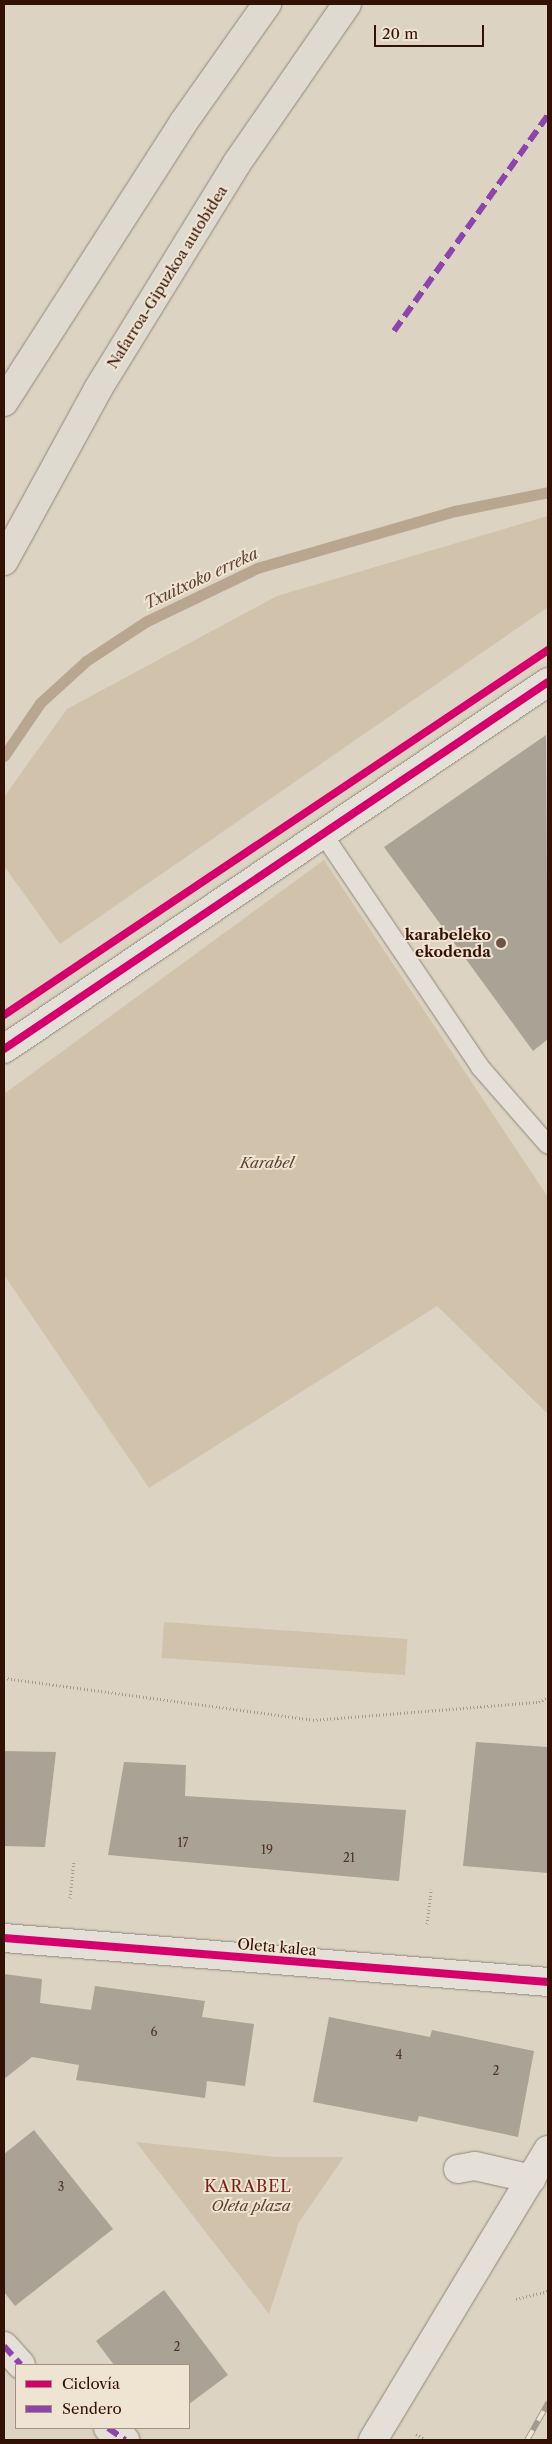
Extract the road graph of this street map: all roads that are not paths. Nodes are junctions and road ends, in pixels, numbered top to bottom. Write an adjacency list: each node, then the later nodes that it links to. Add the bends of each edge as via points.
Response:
1 (267, 4): 3 (highway, via 182,123)
2 (347, 4): 4 (highway, Nafarroa-Gipuzkoa autobidea, via 237,163 98,389)
3 (4, 402)
4 (4, 560)
5 (548, 682): 6 (street)
6 (321, 831): 7 (street); 8 (lane, via 480,1067)
7 (4, 1049)
8 (548, 1145)
9 (4, 1938): 10 (street, Oleta kalea)
10 (548, 1982)
11 (548, 2150): 13 (street)
12 (458, 2169): 13 (street, via 475,2166)
13 (532, 2179): 18 (street, via 420,2356)
14 (4, 2346): 15 (street)
15 (20, 2364)
16 (109, 2429): 17 (street)
17 (125, 2440)
18 (373, 2440)

